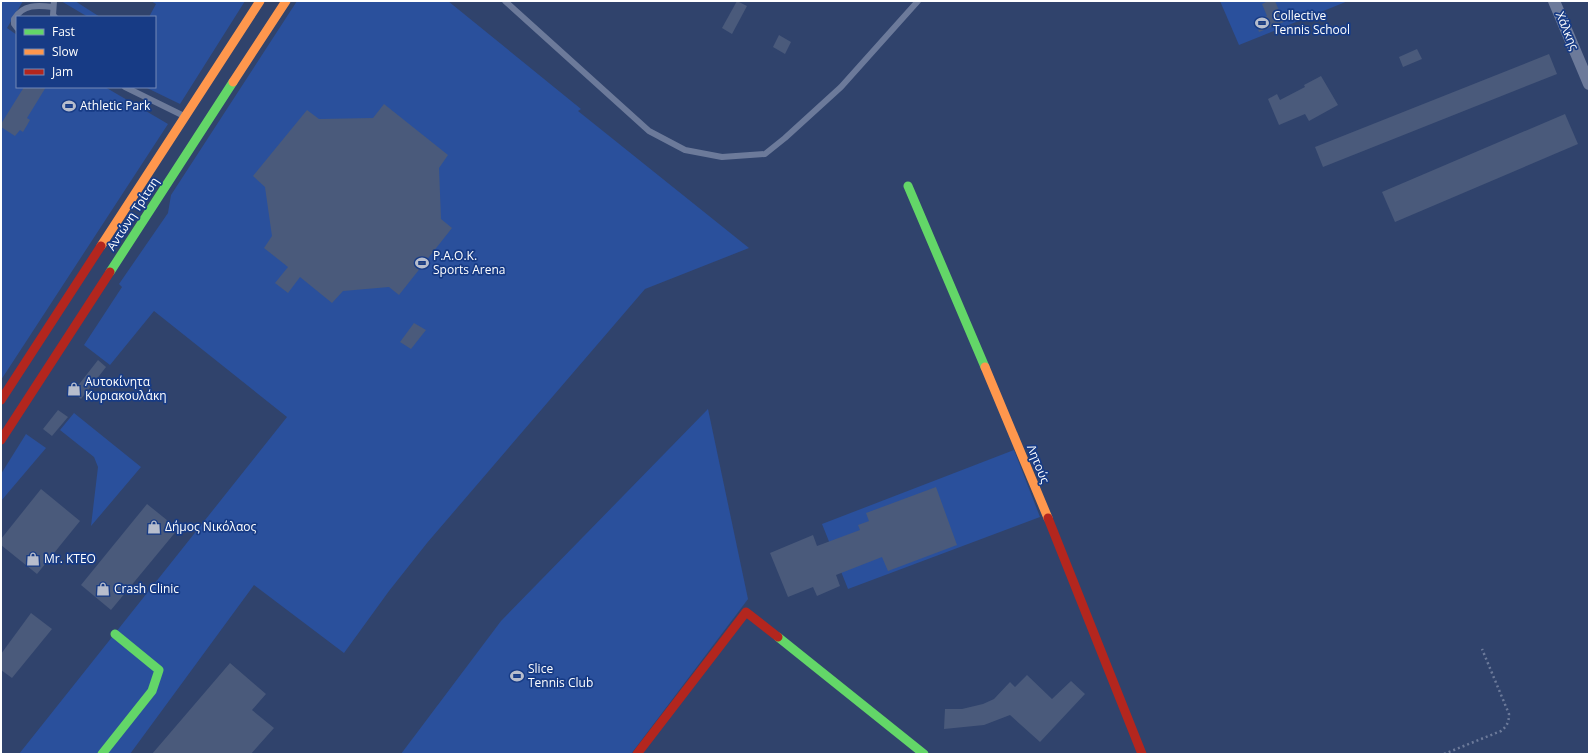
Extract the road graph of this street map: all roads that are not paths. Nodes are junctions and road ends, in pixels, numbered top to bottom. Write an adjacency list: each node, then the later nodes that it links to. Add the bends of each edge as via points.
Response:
1 (260, 1): 13 (street, Αντώνη Τρίτση)
2 (286, 1): 16 (street, Αντώνη Τρίτση)
3 (505, 1): 4 (lane, via 649,131 685,150 722,157 765,154 841,87)
4 (918, 1)
5 (1554, 1): 11 (street, Χάλκης)
6 (54, 4): 7 (lane, via 37,5); 8 (lane)
7 (18, 16)
8 (55, 16)
9 (16, 17): 10 (lane)
10 (16, 27)
11 (1589, 84)
12 (127, 88): 13 (lane)
13 (186, 116): 15 (street, Αντώνη Τρίτση)
14 (908, 186): 21 (street, Λητούς, via 1104,654)
15 (1, 400)
16 (1, 440)
17 (115, 634): 18 (street, via 160,670 152,691)
18 (102, 754)
19 (637, 754): 20 (street, via 746,612)
20 (924, 754)
21 (1142, 754)

